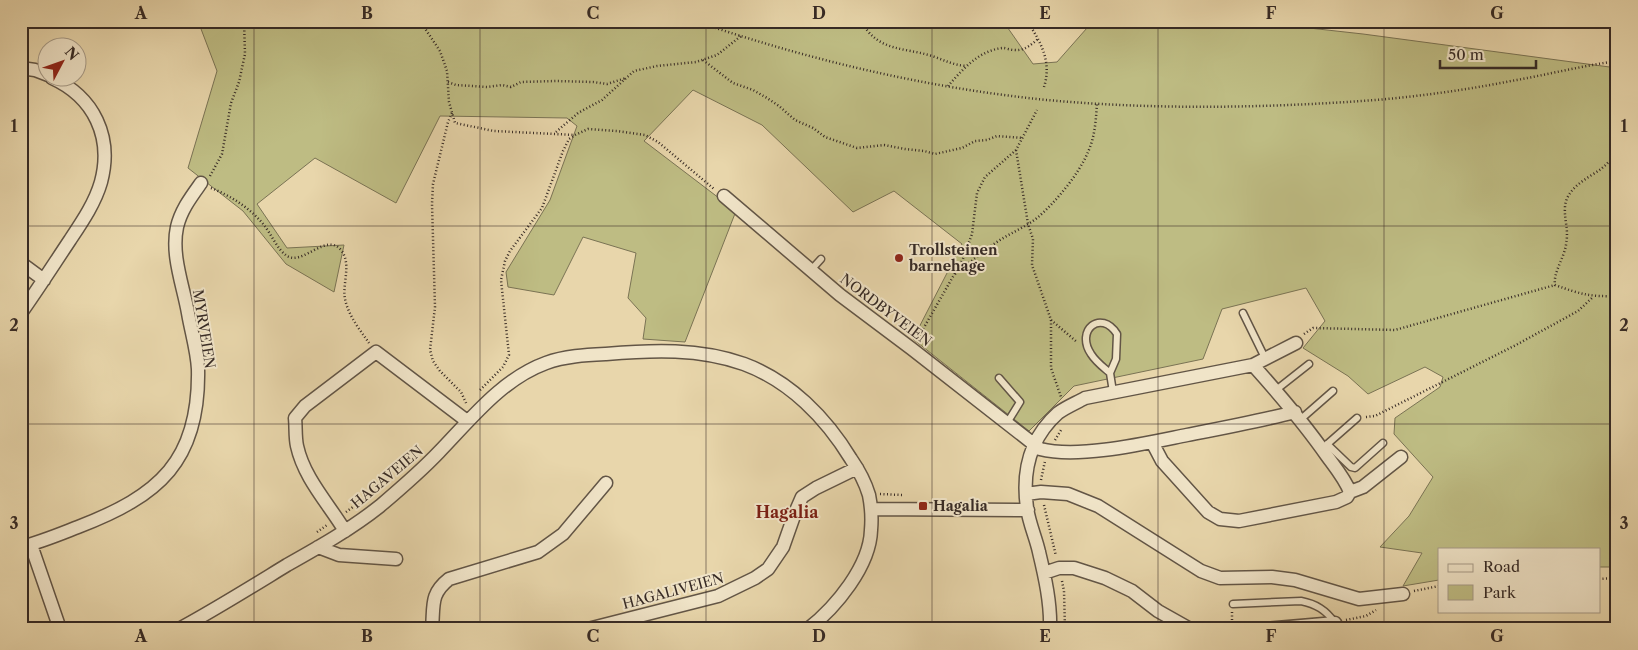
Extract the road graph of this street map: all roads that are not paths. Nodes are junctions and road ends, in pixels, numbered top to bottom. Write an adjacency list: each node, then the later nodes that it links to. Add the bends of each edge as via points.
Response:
1 (21, 68): 2 (street)
2 (38, 71)
3 (70, 88): 9 (street, via 91,108 101,128 104,166 87,214)
4 (201, 183): 37 (street, MYRVEIEN, via 187,203 177,227 176,255 198,368 195,406 184,450 158,483 139,498 109,515)
5 (724, 196): 8 (street, NORDBYVEIEN)
6 (821, 259): 8 (lane)
7 (21, 263): 9 (street)
8 (811, 270): 24 (street, NORDBYVEIEN, via 840,296)
9 (44, 280): 10 (street)
10 (21, 313)
11 (1242, 313): 13 (lane)
12 (1296, 343): 13 (street)
13 (1265, 358): 15 (street)
14 (1309, 364): 18 (lane)
15 (1253, 365): 18 (street); 20 (street)
16 (1110, 373): 16 (lane, via 1116,359 1117,334 1108,324 1094,324 1085,334 1086,343 1096,361); 20 (lane)
17 (999, 378): 24 (lane, via 1020,402)
18 (1276, 390): 22 (street)
19 (1333, 391): 22 (lane)
20 (1113, 392): 27 (street, via 1085,398 1066,408 1041,431)
21 (464, 413): 30 (street, HAGAVEIEN, via 524,373 548,362 652,350 710,354 745,365 779,381 828,425); 36 (street, HAGAVEIEN, via 438,452 409,481); 36 (street, via 376,352 305,406 295,418 302,463)
22 (1298, 416): 25 (street); 28 (street)
23 (1357, 418): 28 (lane)
24 (1007, 423): 27 (street, NORDBYVEIEN)
25 (1152, 442): 27 (street, NORDBYVEIEN, via 1083,452 1049,452); 32 (street, via 1162,460 1208,512 1220,519 1239,521 1336,502)
26 (1383, 443): 28 (lane, via 1355,468)
27 (1034, 444): 33 (street, via 1026,477)
28 (1325, 447): 32 (street)
29 (1401, 458): 32 (street)
30 (857, 468): 34 (street, HAGAVEIEN, via 868,494); 48 (street, HAGALIVEIEN, via 802,497 778,557 755,578 718,596)
31 (606, 483): 47 (street, via 564,534 538,552 449,579 438,588)
32 (1350, 492)
33 (1026, 494): 35 (street); 41 (street, via 1068,494 1098,506 1201,571 1220,578 1295,580 1359,599)
34 (870, 509): 35 (street); 43 (street, HAGAVEIEN, via 871,532 855,578)
35 (1028, 510): 40 (street)
36 (345, 530): 38 (street, HAGAVEIEN)
37 (26, 546): 45 (street, MYRVEIEN)
38 (318, 547): 39 (street, via 339,555); 46 (street, HAGAVEIEN)
39 (396, 560)
40 (1044, 572): 50 (street); 51 (street, via 1074,568 1105,578 1132,591 1164,615)
41 (1403, 594)
42 (1233, 604): 44 (lane, via 1311,603 1322,609)
43 (813, 625): 49 (street)
44 (1335, 626): 52 (street)
45 (60, 629)
46 (179, 629)
47 (432, 629)
48 (588, 629)
49 (829, 629)
50 (1050, 629)
51 (1190, 629)
52 (1266, 629)

